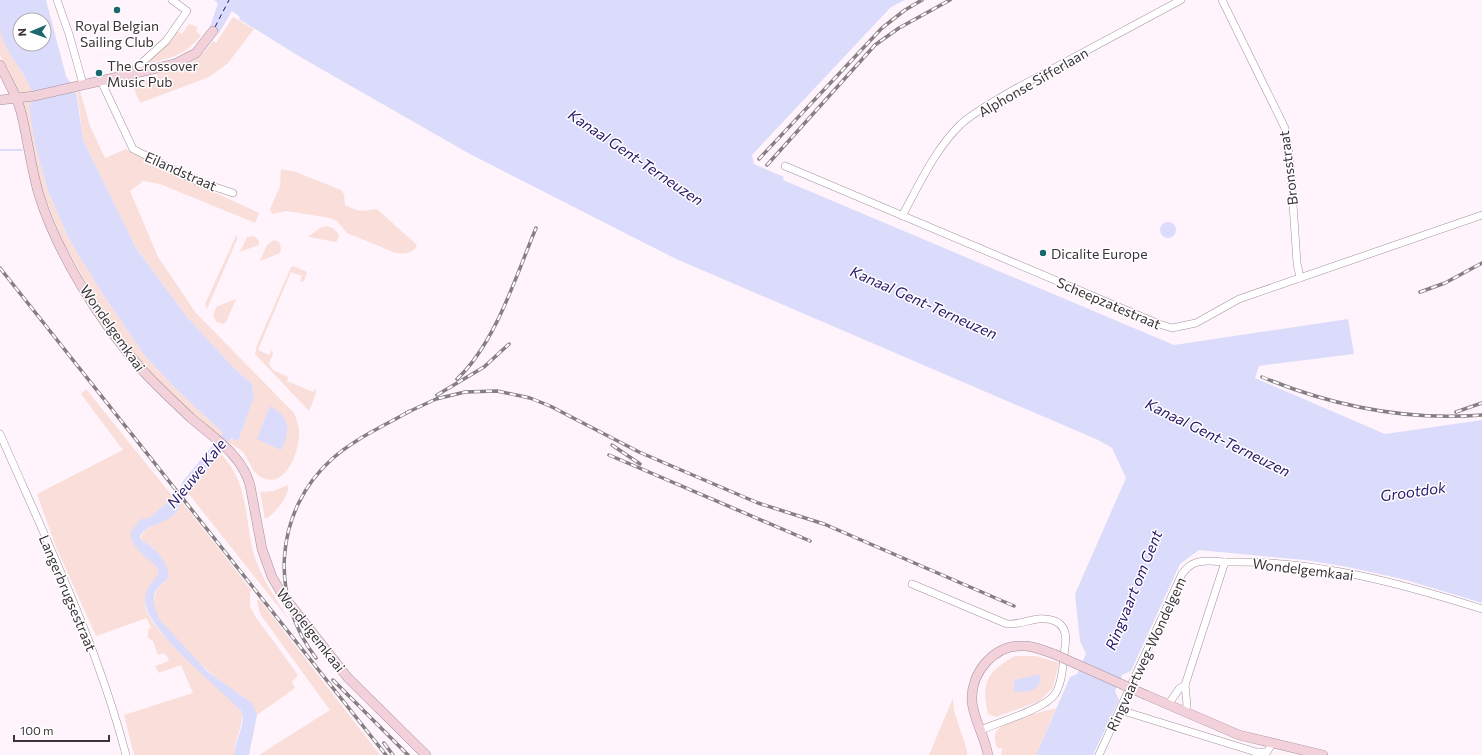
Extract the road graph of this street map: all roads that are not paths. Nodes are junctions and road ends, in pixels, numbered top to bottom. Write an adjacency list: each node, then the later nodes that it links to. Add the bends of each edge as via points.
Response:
1 (56, 0): 9 (street)
2 (172, 0): 7 (street, via 187,11 166,40 136,68)
3 (1181, 0): 15 (street, Alphonse Sifferlaan, via 990,103 962,124 940,150)
4 (1222, 0): 16 (street, Bronsstraat, via 1285,128)
5 (213, 31): 7 (main road, via 196,53 185,60)
6 (0, 65): 10 (main road, Wondelgemkaai)
7 (137, 72): 8 (main road)
8 (101, 81): 9 (main road); 13 (street, Eilandstraat, via 133,149 194,180)
9 (83, 84): 10 (main road, via 34,96)
10 (15, 97): 11 (main road); 28 (main road, Wondelgemkaai, via 21,111 40,196 60,246 75,273 112,331 143,371 239,461 248,477 262,549 272,578 282,594 348,678)
11 (0, 100)
12 (785, 166): 15 (street, Scheepzatestraat)
13 (233, 193)
14 (1482, 215): 16 (street, Scheepzatestraat)
15 (902, 216): 16 (street, Scheepzatestraat, via 1172,328 1196,324 1229,303)
16 (1300, 278)
17 (0, 434): 27 (street, Langerbrugsestraat, via 90,644 115,714)
18 (1225, 562): 20 (street, Wondelgemkaai, via 1270,562 1333,571 1387,581); 21 (street); 23 (street, Ringvaartweg-Wondelgem, via 1197,562 1188,566 1182,574)
19 (912, 584): 25 (street, via 1001,622 1013,624 1044,618 1060,624 1065,632 1059,686 1050,700)
20 (1482, 609)
21 (1185, 685): 22 (street); 24 (street)
22 (1168, 705): 24 (main road); 25 (main road, bridge, via 1054,654 1036,647 1018,646 1001,650 985,663 976,677 972,693 973,708)
23 (1120, 710): 26 (street, via 1256,752 1267,752); 30 (street, Ringvaartweg-Wondelgem)
24 (1185, 712): 26 (main road, via 1239,735)
25 (981, 730): 29 (main road)
26 (1272, 744): 31 (main road)
27 (126, 755)
28 (426, 755)
29 (988, 755)
30 (1099, 755)
31 (1323, 755)

